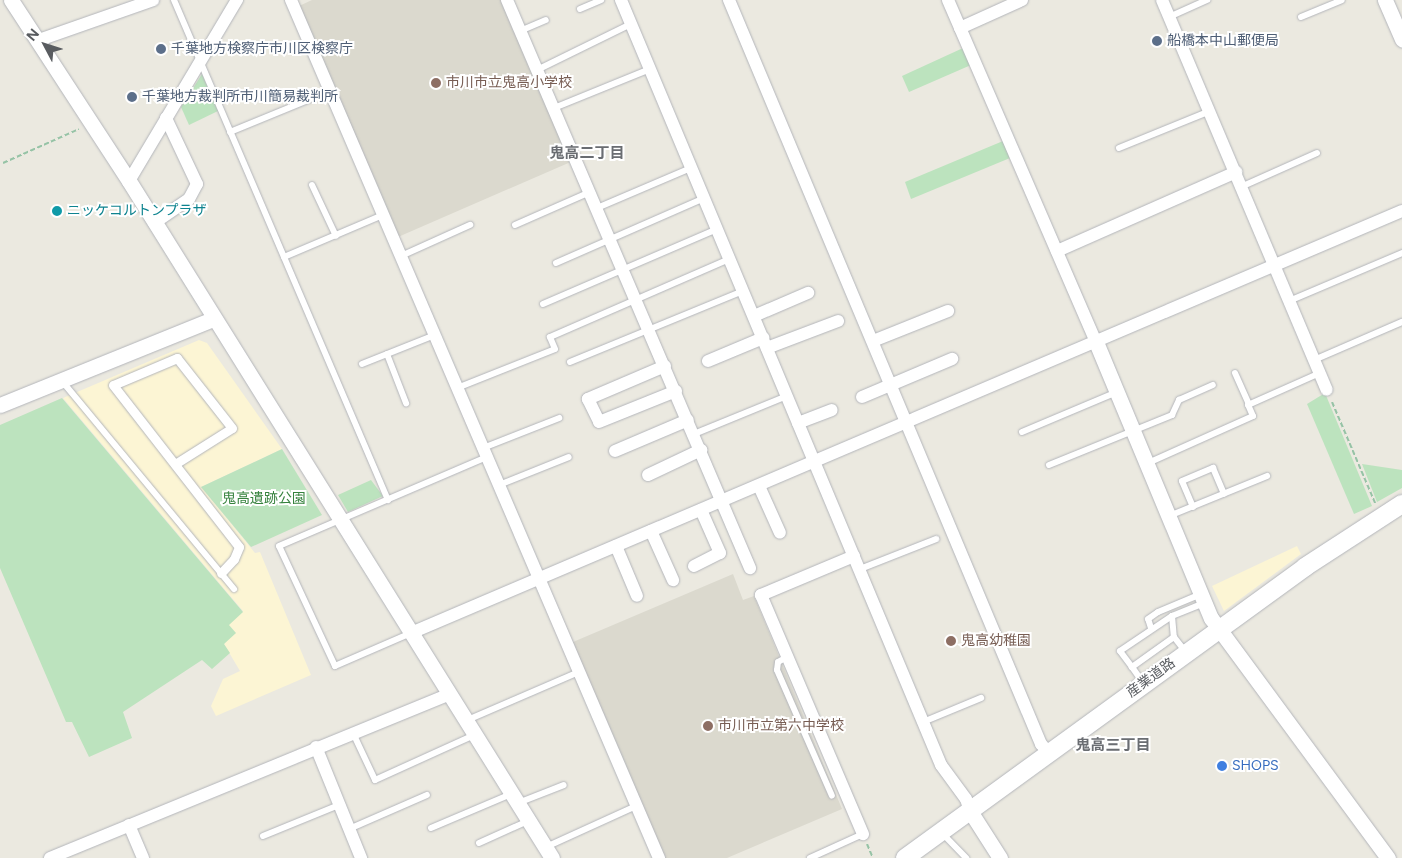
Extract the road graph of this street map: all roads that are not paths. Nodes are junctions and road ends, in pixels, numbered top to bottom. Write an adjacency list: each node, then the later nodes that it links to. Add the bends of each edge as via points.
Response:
1 (11, 0): 24 (street)
2 (153, 0): 24 (street)
3 (174, 0): 25 (lane)
4 (237, 0): 25 (street)
5 (291, 0): 28 (street)
6 (507, 0): 22 (street)
7 (601, 0): 16 (lane)
8 (621, 0): 20 (street)
9 (729, 0): 71 (street)
10 (948, 0): 21 (street)
11 (1022, 0): 21 (street)
12 (1162, 0): 17 (street)
13 (1207, 0): 17 (lane)
14 (1342, 0): 18 (lane)
15 (1385, 0): 23 (street)
16 (580, 9)
17 (1168, 17): 30 (street)
18 (1302, 17)
19 (546, 20): 22 (lane)
20 (631, 24): 26 (street); 27 (lane)
21 (960, 28): 51 (street)
22 (520, 31): 27 (street)
23 (1402, 39)
24 (39, 40): 37 (street)
25 (199, 62): 31 (street); 32 (lane)
26 (650, 69): 29 (lane); 35 (street)
27 (537, 70): 29 (street)
28 (330, 91): 32 (lane); 44 (street)
29 (554, 108): 40 (street)
30 (1210, 111): 33 (lane); 36 (street)
31 (166, 118): 37 (street); 45 (street, via 197,184 188,199)
32 (230, 132): 54 (lane)
33 (1119, 148)
34 (1317, 153): 39 (lane)
35 (692, 168): 41 (street); 42 (lane)
36 (1236, 172): 39 (street); 51 (street)
37 (129, 181): 45 (street)
38 (312, 185): 49 (lane)
39 (1242, 186): 57 (street)
40 (590, 192): 42 (street); 47 (lane)
41 (704, 198): 48 (street); 50 (lane)
42 (597, 208): 50 (street)
43 (1402, 211): 57 (street)
44 (384, 215): 49 (lane); 53 (street)
45 (154, 222): 66 (street)
46 (470, 225): 53 (lane)
47 (515, 225)
48 (717, 229): 55 (street); 58 (lane)
49 (336, 236): 54 (lane)
50 (610, 238): 56 (lane); 58 (street)
51 (1057, 251): 72 (street)
52 (1402, 253): 62 (lane)
53 (401, 256): 70 (street)
54 (284, 258): 116 (lane)
55 (729, 259): 59 (street); 61 (lane)
56 (556, 264)
57 (1274, 266): 62 (street); 72 (street)
58 (623, 269): 61 (street); 63 (lane)
59 (743, 291): 65 (street); 69 (lane)
60 (808, 293): 65 (street)
61 (635, 298): 69 (street); 86 (lane, via 550,336 556,349)
62 (1289, 301): 76 (street)
63 (543, 304)
64 (948, 311): 71 (street)
65 (754, 316): 73 (street)
66 (213, 319): 83 (street); 122 (street)
67 (838, 321): 73 (street)
68 (1402, 322): 76 (lane)
69 (649, 329): 78 (lane); 80 (street)
70 (435, 335): 74 (lane); 86 (street)
71 (873, 341): 84 (street)
72 (1096, 342): 89 (street); 98 (street)
73 (765, 343): 77 (street); 90 (street)
74 (387, 354): 79 (lane); 92 (lane)
75 (952, 359): 84 (street)
76 (1314, 360): 82 (street)
77 (708, 361)
78 (570, 362)
79 (362, 364)
80 (665, 366): 88 (street); 88 (street, via 588,399 600,422)
81 (1235, 372): 93 (lane)
82 (1320, 374): 87 (street); 93 (lane)
83 (61, 380): 94 (street); 131 (lane)
84 (892, 385): 91 (street); 98 (street)
85 (1213, 385): 100 (lane, via 1179,400 1172,415)
86 (457, 388): 105 (street)
87 (1327, 390)
88 (676, 391): 97 (street)
89 (1117, 392): 100 (street); 101 (lane)
90 (787, 396): 99 (street); 102 (lane)
91 (862, 397)
92 (406, 403)
93 (1250, 404): 108 (lane, via 1253,416)
94 (0, 405)
95 (832, 410): 99 (street)
96 (559, 418): 105 (lane)
97 (688, 420): 102 (street); 104 (street)
98 (907, 422): 107 (street); 154 (street, via 1041,744)
99 (798, 423): 107 (street)
100 (1134, 431): 108 (street); 110 (lane)
101 (1022, 432)
102 (694, 434): 103 (street)
103 (701, 450): 111 (street); 117 (street)
104 (615, 451)
105 (485, 452): 113 (street); 116 (lane)
106 (569, 457): 113 (lane)
107 (815, 462): 114 (street); 127 (street)
108 (1148, 463): 121 (street)
109 (175, 464): 109 (street, via 113,385 177,358 232,428); 131 (street, via 239,547 234,559)
110 (1049, 465)
111 (648, 475)
112 (1267, 476): 115 (lane)
113 (499, 485): 132 (street)
114 (759, 486): 117 (street); 124 (street)
115 (1224, 494): 119 (lane); 119 (lane, via 1213,468 1182,481)
116 (388, 500): 122 (lane)
117 (723, 501): 120 (street); 129 (street)
118 (1402, 504): 139 (main road, 産業道路)
119 (1193, 507): 121 (lane)
120 (701, 510): 123 (street); 128 (street, via 720,553)
121 (1169, 516): 136 (street)
122 (340, 519): 140 (street); 140 (lane, via 279,546 335,666)
123 (651, 531): 126 (street); 133 (street)
124 (780, 533)
125 (936, 539): 130 (lane)
126 (616, 546): 132 (street); 135 (street)
127 (854, 556): 130 (street); 143 (street, via 761,595)
128 (694, 566)
129 (750, 568)
130 (860, 569): 150 (street)
131 (221, 573): 134 (lane)
132 (539, 579): 140 (street); 145 (street)
133 (673, 580)
134 (234, 589)
135 (637, 596)
136 (1203, 599): 137 (lane); 138 (lane, via 1158,612 1148,619); 139 (street)
137 (1172, 616): 138 (lane); 141 (lane)
138 (1151, 628): 144 (lane, via 1120,651)
139 (1218, 629): 142 (main road, 産業道路); 179 (street)
140 (411, 633): 147 (street)
141 (1174, 636): 142 (lane); 144 (lane)
142 (1186, 652): 146 (main road, 産業道路)
143 (786, 657): 157 (lane, via 778,662 777,670); 167 (street)
144 (1132, 667): 146 (lane)
145 (579, 672): 149 (lane); 160 (street)
146 (1143, 684): 154 (main road, 産業道路)
147 (448, 695): 149 (street); 151 (street)
148 (981, 698): 150 (lane)
149 (465, 722): 152 (street)
150 (923, 722): 161 (street, via 941,765 966,799)
151 (353, 733): 152 (lane, via 375,780); 153 (street)
152 (474, 735): 158 (street)
153 (316, 747): 159 (street); 163 (street)
154 (1049, 753): 161 (main road, 産業道路)
155 (564, 785): 158 (lane)
156 (427, 795): 165 (lane)
157 (832, 796)
158 (514, 798): 162 (street); 164 (lane)
159 (340, 805): 165 (street); 168 (lane)
160 (636, 806): 170 (lane); 174 (street)
161 (970, 811): 166 (main road, 産業道路); 178 (street)
162 (528, 821): 169 (lane); 170 (street)
163 (129, 825): 171 (street); 172 (street)
164 (431, 828)
165 (349, 829): 173 (street)
166 (941, 832): 176 (main road, 産業道路); 177 (lane)
167 (863, 834): 175 (lane)
168 (263, 836)
169 (479, 843)
170 (548, 853)
171 (50, 858)
172 (143, 858)
173 (361, 858)
174 (659, 858)
175 (810, 858)
176 (905, 858)
177 (966, 858)
178 (1000, 858)
179 (1388, 858)

